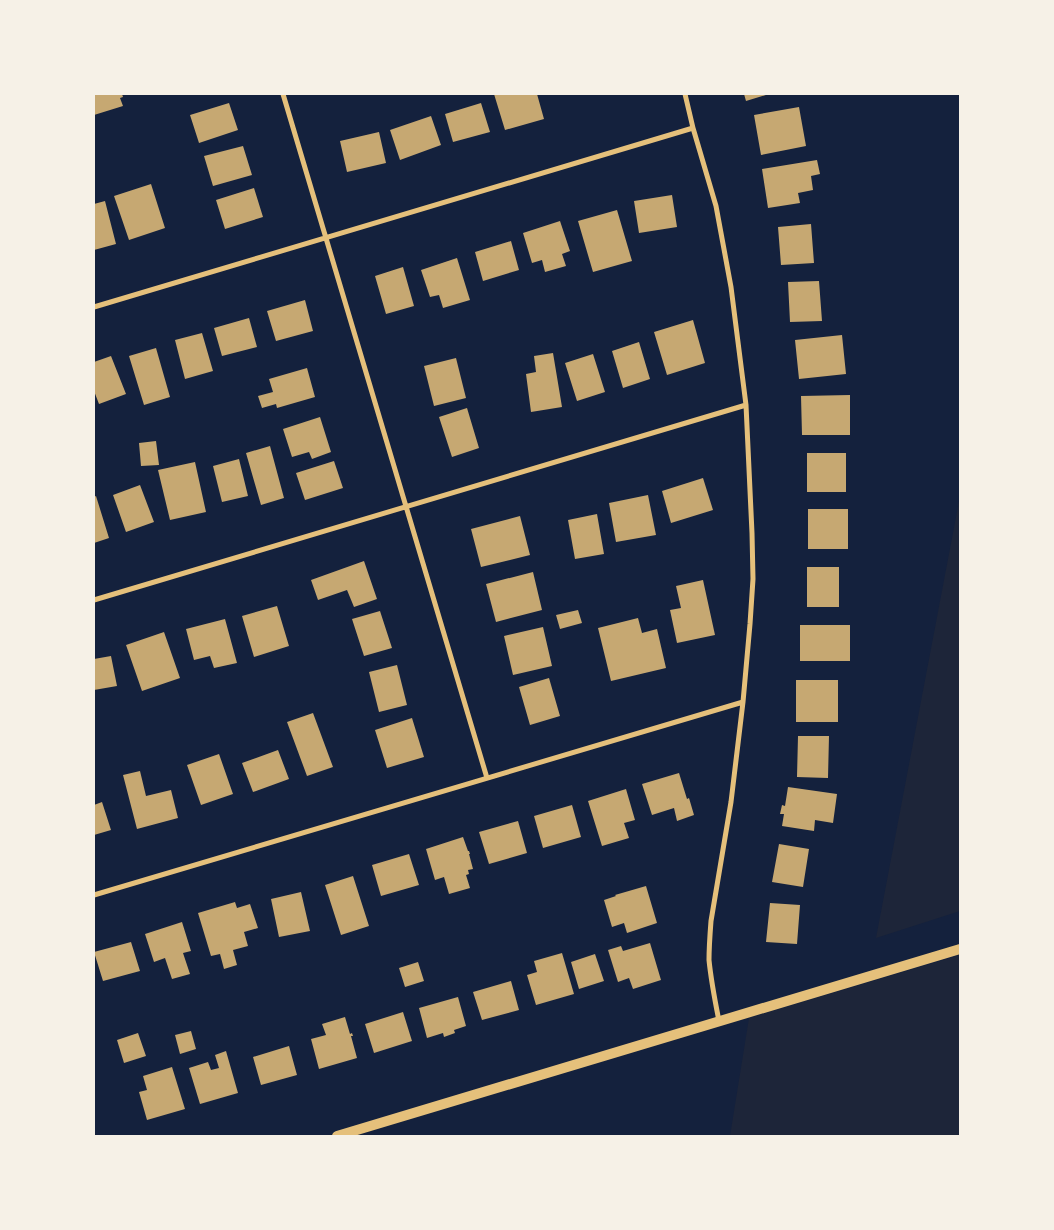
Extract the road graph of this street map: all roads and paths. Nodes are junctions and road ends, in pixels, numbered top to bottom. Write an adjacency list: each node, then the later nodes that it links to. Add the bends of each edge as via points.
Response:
1 (283, 94): 4 (street)
2 (685, 94): 3 (street)
3 (693, 128): 4 (street); 6 (street, via 716,206 731,287)
4 (326, 238): 5 (street); 7 (street)
5 (94, 307)
6 (746, 405): 7 (street); 9 (street, via 753,579)
7 (406, 507): 8 (street); 10 (street)
8 (94, 600)
9 (743, 702): 10 (street); 13 (street, via 709,940 711,980)
10 (487, 778): 11 (street)
11 (94, 895)
12 (960, 949): 13 (main road)
13 (719, 1022): 14 (main road)
14 (337, 1136)

